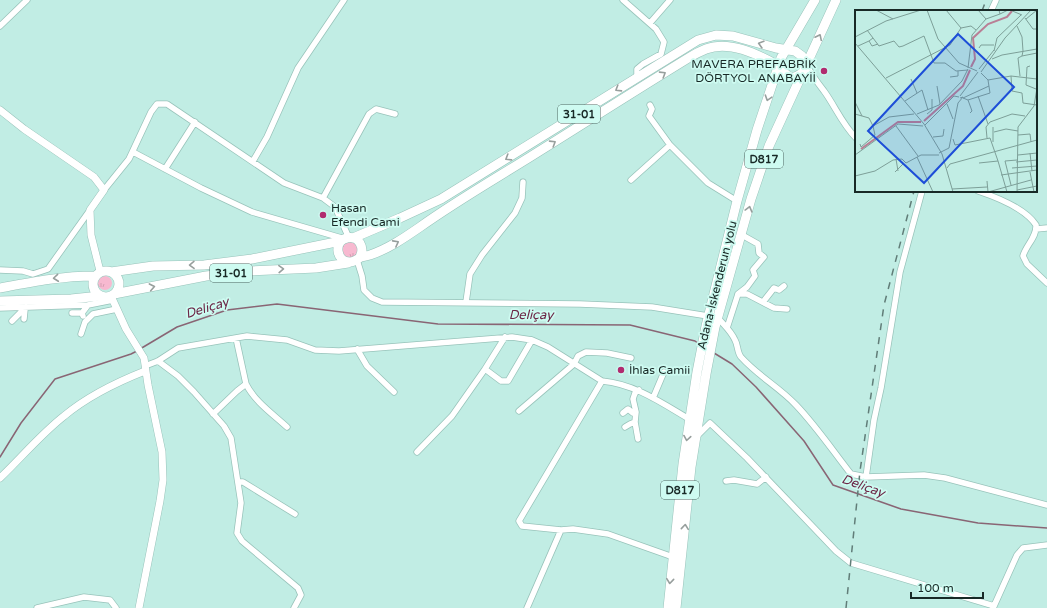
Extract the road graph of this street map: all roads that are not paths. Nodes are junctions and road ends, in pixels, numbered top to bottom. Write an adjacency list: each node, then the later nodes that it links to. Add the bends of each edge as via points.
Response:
1 (27, 0): 10 (street)
2 (344, 0): 22 (street, via 298,68)
3 (623, 0): 9 (street)
4 (670, 0): 9 (street)
5 (815, 0): 11 (highway, Adana-İskenderun yolu / D817)
6 (836, 0): 13 (highway, Adana-İskenderun yolu / D817, one-way to 6)
7 (996, 0): 8 (street)
8 (991, 10)
9 (650, 23): 14 (street, via 664,42 663,48 661,54 636,69)
10 (0, 26)
11 (786, 50): 12 (highway, Adana-İskenderun yolu / D817); 13 (highway, 31-01, via 802,56); 14 (highway, 31-01, one-way to 14, via 733,36 716,35 698,40)
12 (779, 66): 13 (highway, 31-01, via 784,74 790,77 795,77); 30 (highway, Adana-İskenderun yolu / D817, one-way to 30); 36 (highway, 31-01, one-way to 12, via 398,242 520,163 707,48 732,46 756,54)
13 (804, 69): 19 (street, via 824,91); 34 (highway, Adana-İskenderun yolu / D817, one-way to 13, via 769,146)
14 (637, 77): 35 (highway, 31-01, one-way to 35, via 441,199)
15 (650, 106): 20 (street, via 652,109 649,116)
16 (0, 110): 26 (street, via 94,177)
17 (395, 114): 29 (street, via 376,109 369,114)
18 (195, 122): 21 (street, via 167,104 157,104); 22 (street); 23 (street)
19 (855, 137)
20 (670, 145): 24 (street); 30 (street, via 708,183)
21 (133, 152): 23 (street); 26 (street)
22 (253, 161): 29 (street, via 284,183)
23 (165, 169): 35 (street, via 252,212)
24 (631, 180)
25 (523, 182): 47 (street, via 522,198 515,213 470,274)
26 (104, 190): 31 (street)
27 (922, 192): 90 (street, via 898,280)
28 (981, 192): 33 (street, via 1021,211 1034,221)
29 (323, 198): 35 (street, via 335,207)
30 (737, 201): 56 (highway, Adana-İskenderun yolu / D817)
31 (90, 210): 37 (street, via 48,269 33,274); 39 (street)
32 (1047, 228): 33 (street)
33 (1036, 229): 40 (street, via 1022,256)
34 (742, 235): 43 (street, via 758,244 759,253 764,257 753,270 755,276); 57 (highway, Adana-İskenderun yolu / D817)
35 (347, 239): 36 (highway, via 356,240 362,246 362,254); 36 (highway, via 338,248 338,252 342,259); 38 (highway, 31-01, one-way to 38, via 252,259 204,265 153,266)
36 (355, 260): 45 (highway, 31-01, one-way to 36, via 206,276 316,268); 47 (street, via 362,276 364,290 372,298 382,302)
37 (0, 270)
38 (111, 272): 39 (highway, via 108,270); 45 (highway, via 118,280 118,288)
39 (97, 274): 42 (highway, one-way to 42); 44 (highway, via 93,280 93,287)
40 (1047, 284)
41 (784, 286): 48 (street, via 779,290 774,288)
42 (0, 288)
43 (738, 294): 48 (street, via 747,294); 61 (street)
44 (100, 296): 45 (highway); 46 (highway)
45 (113, 297): 49 (street); 52 (street)
46 (0, 301)
47 (466, 302): 56 (street, via 652,307)
48 (763, 302): 53 (street, via 774,308)
49 (88, 305): 51 (street); 54 (street)
50 (0, 308): 51 (street)
51 (25, 308): 58 (street); 59 (street)
52 (117, 309): 60 (street, via 93,314); 70 (street, via 144,358)
53 (787, 309)
54 (82, 312): 55 (street); 60 (street)
55 (72, 313)
56 (708, 316): 73 (highway, Adana-İskenderun yolu / D817)
57 (718, 318): 61 (street); 73 (highway, Adana-İskenderun yolu / D817)
58 (24, 319)
59 (12, 321)
60 (85, 322): 62 (street)
61 (727, 328): 90 (street, via 736,341 739,354 747,364 796,404 851,474)
62 (81, 334)
63 (505, 337): 65 (street); 66 (street); 71 (street)
64 (236, 338): 66 (street, via 247,336 287,340 315,350); 68 (street, via 178,348); 75 (street)
65 (532, 340): 69 (street); 71 (street, via 508,381 501,381)
66 (357, 349): 77 (street, via 367,366)
67 (631, 358): 69 (street, via 586,352 578,356)
68 (158, 361): 70 (street); 82 (street, via 189,387)
69 (574, 364): 74 (street); 79 (street)
70 (145, 369): 92 (street, via 98,393 64,416); 103 (street, via 162,452 163,480)
71 (485, 369): 89 (street, via 452,416)
72 (664, 372): 78 (street)
73 (701, 373): 83 (highway, Adana-İskenderun yolu / D817); 87 (highway, D817)
74 (602, 380): 76 (street); 97 (street, via 519,521 522,526)
75 (246, 384): 82 (street); 85 (street, via 257,400)
76 (639, 390): 78 (street); 80 (street, via 633,399)
77 (394, 392)
78 (653, 398): 83 (street)
79 (519, 411)
80 (636, 412): 81 (street, via 628,409); 84 (street)
81 (623, 413)
82 (213, 414): 94 (street, via 231,438)
83 (689, 419): 99 (highway, Adana-İskenderun yolu / D817, one-way to 99)
84 (635, 422): 86 (street); 88 (street)
85 (287, 427)
86 (625, 427)
87 (696, 436): 91 (street, via 710,423); 107 (highway, D817, one-way to 87)
88 (638, 439)
89 (417, 452)
90 (866, 476): 95 (street, via 924,475 945,478)
91 (766, 477): 93 (street, via 757,484); 100 (street, via 836,552 851,563)
92 (0, 478)
93 (726, 481)
94 (238, 482): 96 (street, via 243,482); 104 (street, via 240,503 237,533 242,541 298,588 301,595)
95 (1047, 505)
96 (295, 514)
97 (561, 530): 99 (street, via 573,529 608,534); 105 (street)
98 (1047, 545): 100 (street, via 1023,548 1017,555)
99 (673, 557): 106 (highway, Adana-İskenderun yolu / D817, one-way to 106)
100 (994, 607)
101 (37, 608): 102 (street, via 84,597 110,600)
102 (116, 608)
103 (139, 608)
104 (294, 608)
105 (527, 608)
106 (668, 608)
107 (676, 608)

